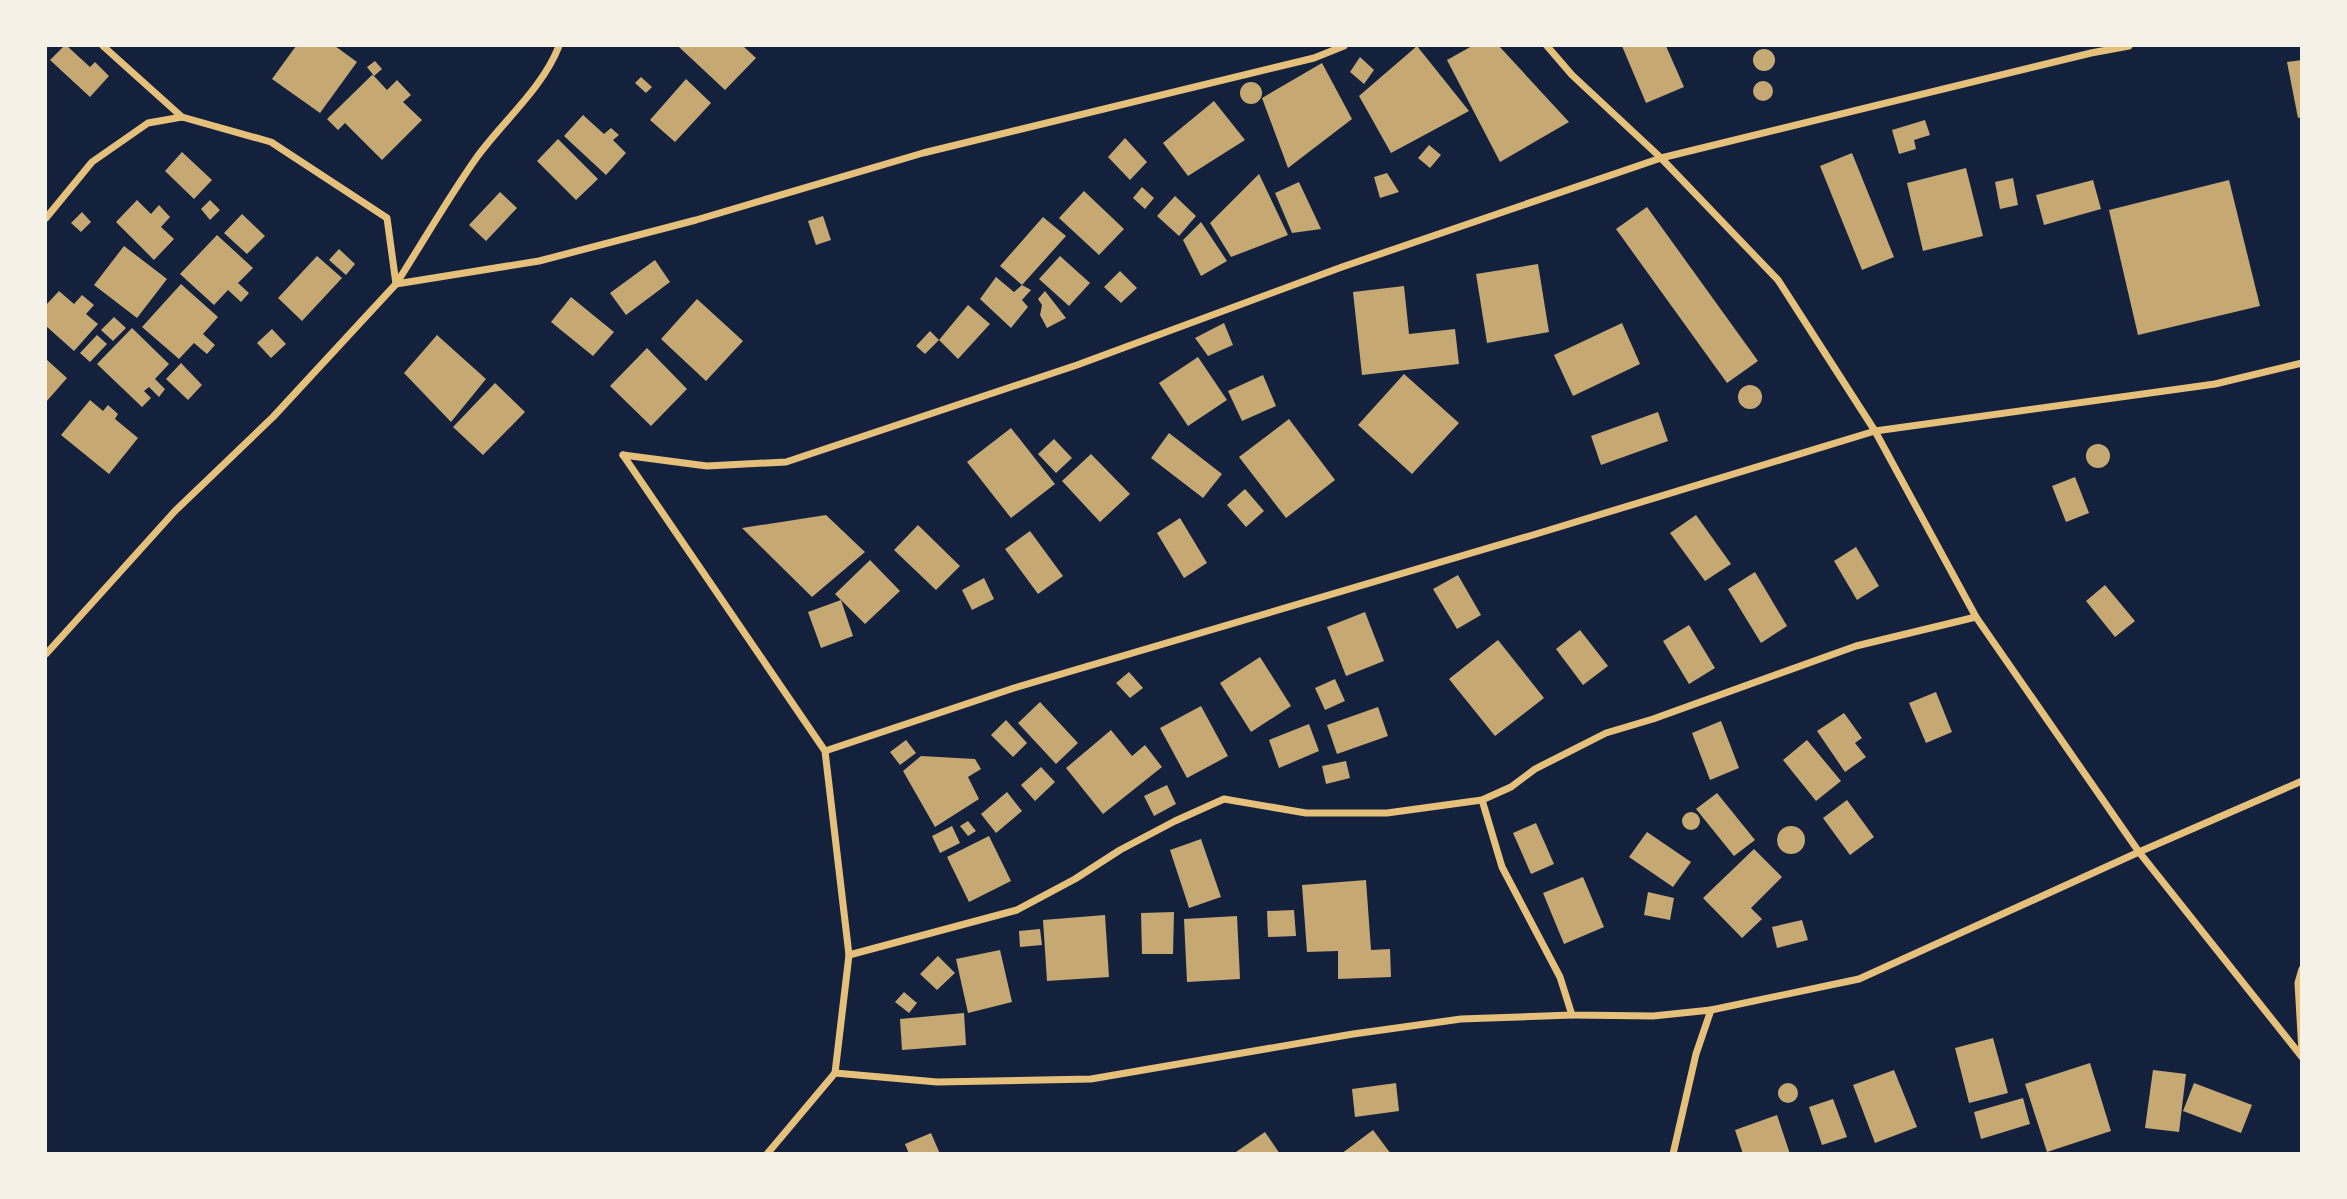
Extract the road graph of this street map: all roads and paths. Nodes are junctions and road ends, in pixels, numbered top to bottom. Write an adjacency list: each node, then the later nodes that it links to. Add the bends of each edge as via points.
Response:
1 (103, 46): 6 (street)
2 (559, 46): 9 (street, via 534,89 477,157)
3 (1344, 46): 9 (street, via 1314,58 923,153 539,261)
4 (1547, 46): 7 (street)
5 (2129, 46): 7 (street)
6 (182, 117): 8 (street, via 148,123 92,162); 9 (street, via 271,142 387,218)
7 (1661, 158): 11 (street, via 1778,280); 14 (street, via 786,462 708,466 623,455)
8 (46, 218)
9 (396, 284): 13 (street, via 273,417 174,511)
10 (2301, 363): 11 (street, via 2215,384)
11 (1875, 431): 12 (street); 14 (street, via 1014,688)
12 (1976, 617): 16 (street, via 1856,646 1606,733); 17 (street)
13 (46, 654)
14 (825, 751): 18 (street)
15 (2301, 781): 17 (street)
16 (1482, 800): 18 (street, via 1387,813 1306,813 1224,799 1120,850 1017,910); 21 (street, via 1503,867 1560,977)
17 (2139, 852): 20 (street, via 1859,979); 22 (street)
18 (849, 955): 23 (street)
19 (2301, 969): 22 (street)
20 (1711, 1010): 21 (street, via 1653,1016); 25 (street)
21 (1572, 1015): 23 (street, via 1447,1021 1091,1079 937,1082)
22 (2301, 1054)
23 (835, 1073): 24 (street)
24 (767, 1153)
25 (1673, 1153)

